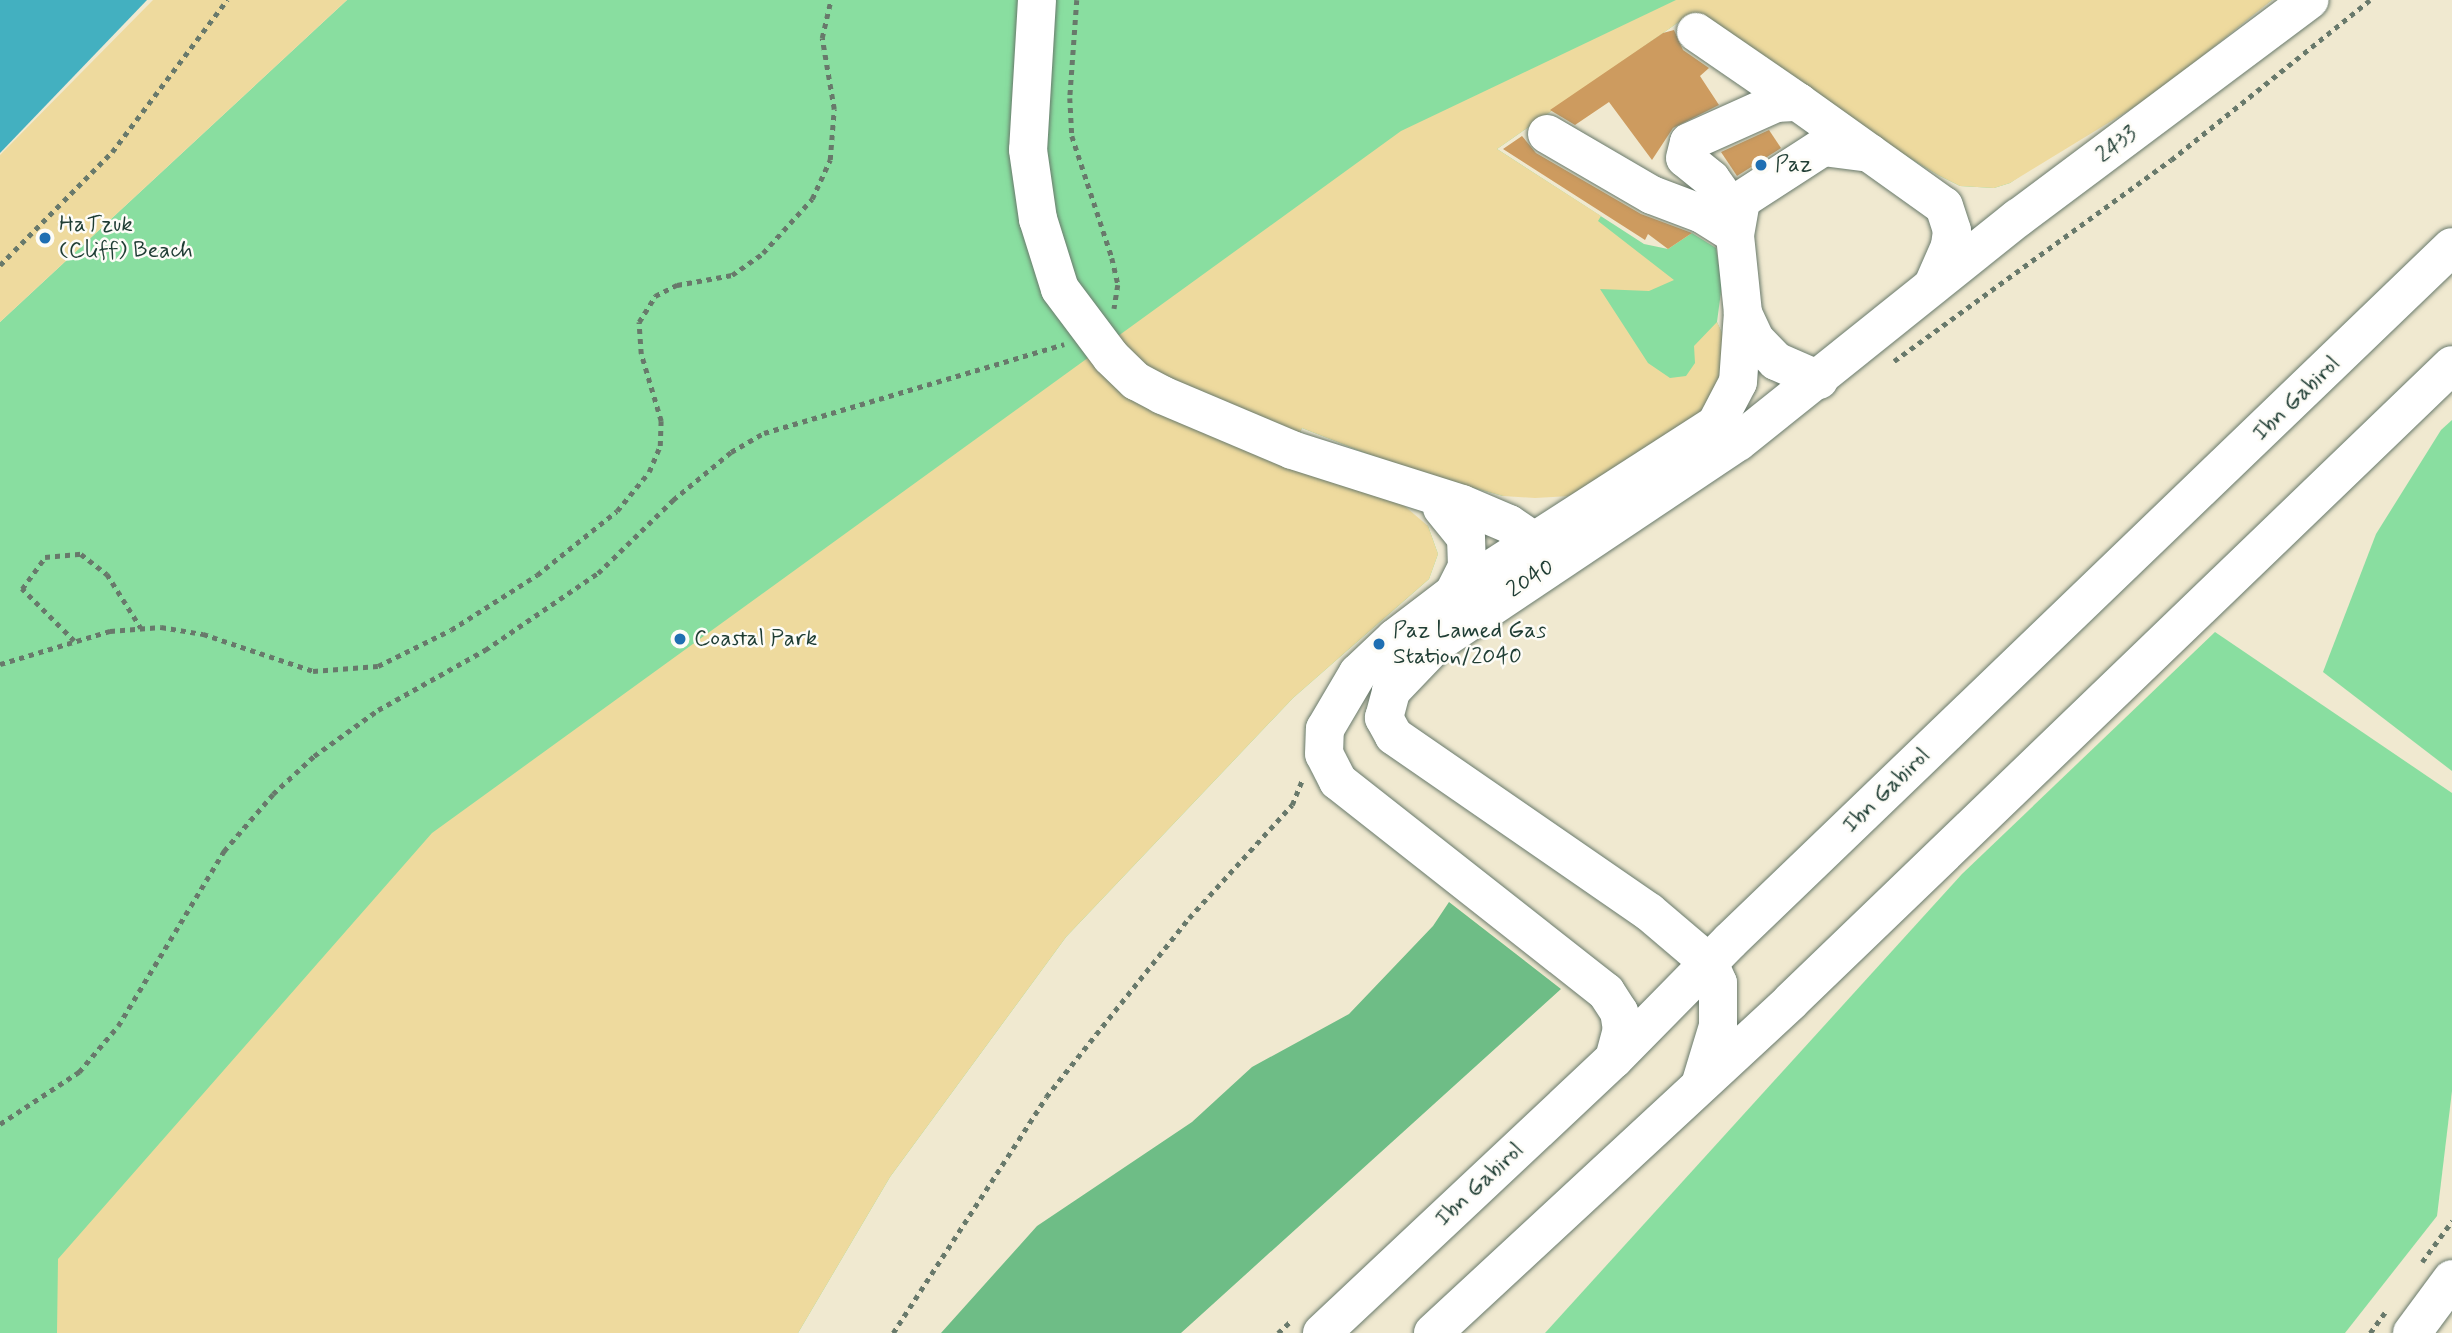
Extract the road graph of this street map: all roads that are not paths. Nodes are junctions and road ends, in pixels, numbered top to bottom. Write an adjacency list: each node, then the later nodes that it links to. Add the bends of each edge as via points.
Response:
1 (1037, 0): 13 (street, via 1028,150 1038,219 1060,289 1095,336 1136,381 1162,395 1292,450)
2 (2309, 0): 9 (street, 2433, via 2018,218)
3 (1696, 32): 4 (street)
4 (1798, 102): 6 (street); 7 (street, via 1776,103 1684,148 1685,158 1711,179 1725,199)
5 (1547, 134): 7 (street, via 1652,195 1702,214)
6 (1876, 153): 7 (street, via 1823,147 1741,200); 9 (street, via 1934,195 1950,218 1946,261)
7 (1735, 235): 10 (street)
8 (2452, 247): 16 (street, Ibn Gabirol)
9 (1927, 293): 12 (street, 2040)
10 (1743, 313): 12 (street, via 1755,340 1776,361); 14 (street, 2040, via 1738,383 1716,424)
11 (2452, 365): 18 (street)
12 (1819, 380): 14 (street, 2040, via 1623,522)
13 (1426, 499): 14 (street); 15 (street, via 1461,527 1468,553 1464,580)
14 (1534, 554): 15 (street, 2040); 16 (street, 2040, via 1413,662 1391,691 1384,718 1394,736 1418,755 1649,912)
15 (1454, 593): 17 (street, 2040, via 1358,673 1325,729 1324,754 1338,781 1355,796 1606,992 1619,1012 1622,1030)
16 (1709, 963): 17 (street, Ibn Gabirol); 18 (street, via 1718,983 1718,1026)
17 (1614, 1059): 20 (street, Ibn Gabirol)
18 (1701, 1082): 21 (street)
19 (2452, 1279): 22 (street)
20 (1322, 1333)
21 (1433, 1333)
22 (2412, 1333)

